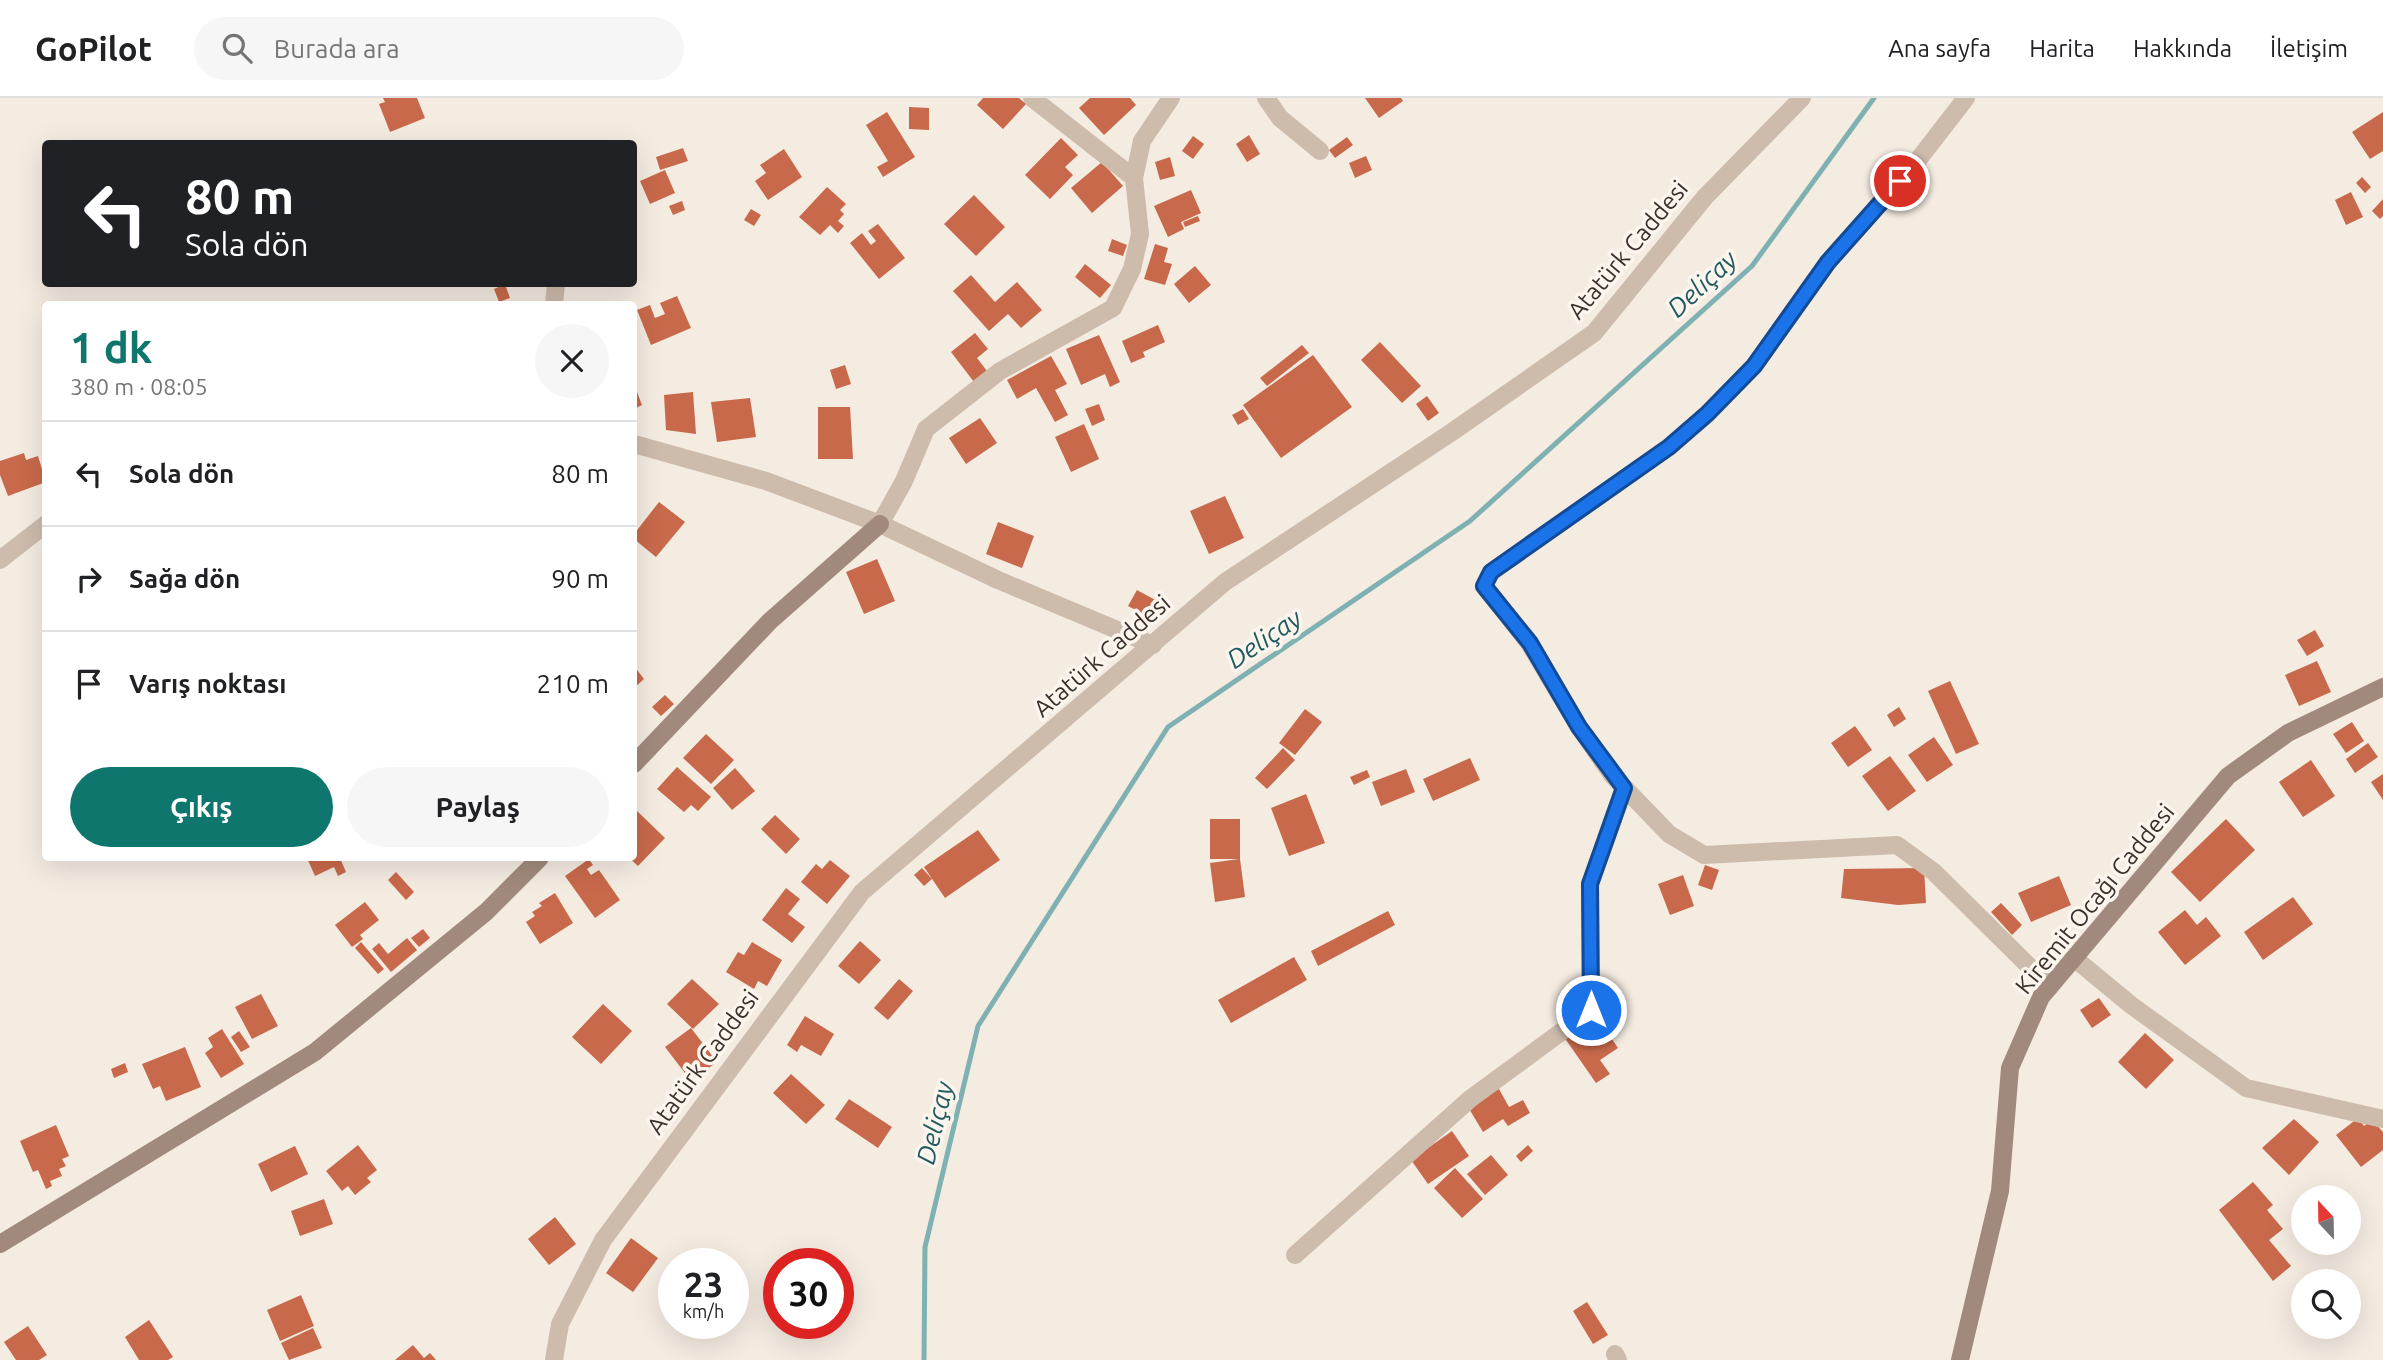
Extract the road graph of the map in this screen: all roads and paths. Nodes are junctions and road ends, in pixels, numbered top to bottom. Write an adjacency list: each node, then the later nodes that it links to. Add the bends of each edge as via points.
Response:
1 (1032, 98): 7 (street)
2 (1171, 98): 7 (street, via 1142,141)
3 (1266, 98): 6 (street, via 1280,118)
4 (1802, 98): 12 (street, Atatürk Caddesi, via 1705,197 1594,333 1225,582)
5 (1966, 98): 15 (street, via 1828,262 1754,366 1707,414 1669,447 1491,572 1484,586 1530,643 1579,727)
6 (1320, 151)
7 (1134, 178): 9 (street, via 1140,234 1132,269 1113,308 1000,371 926,429)
8 (637, 445): 9 (street, via 766,481)
9 (880, 524): 12 (street); 14 (street, via 770,621)
10 (42, 527): 11 (street)
11 (0, 559)
12 (1153, 645): 22 (street, Atatürk Caddesi, via 862,892 603,1240 560,1324)
13 (2383, 687): 17 (street, Kiremit Ocağı Caddesi, via 2288,733 2228,776)
14 (637, 761)
15 (1624, 788): 18 (street, via 1669,834 1704,855 1897,845 1934,872); 21 (street, via 1590,884 1591,1010 1470,1099)
16 (537, 861): 20 (street, via 486,912 314,1052)
17 (2074, 958): 18 (street, Kiremit Ocağı Caddesi); 19 (street, via 2246,1088)
18 (2050, 987): 23 (street, Kiremit Ocağı Caddesi, via 2041,997 2010,1068 2000,1191)
19 (2383, 1119)
20 (0, 1244)
21 (1295, 1255)
22 (554, 1360)
23 (1961, 1360)

